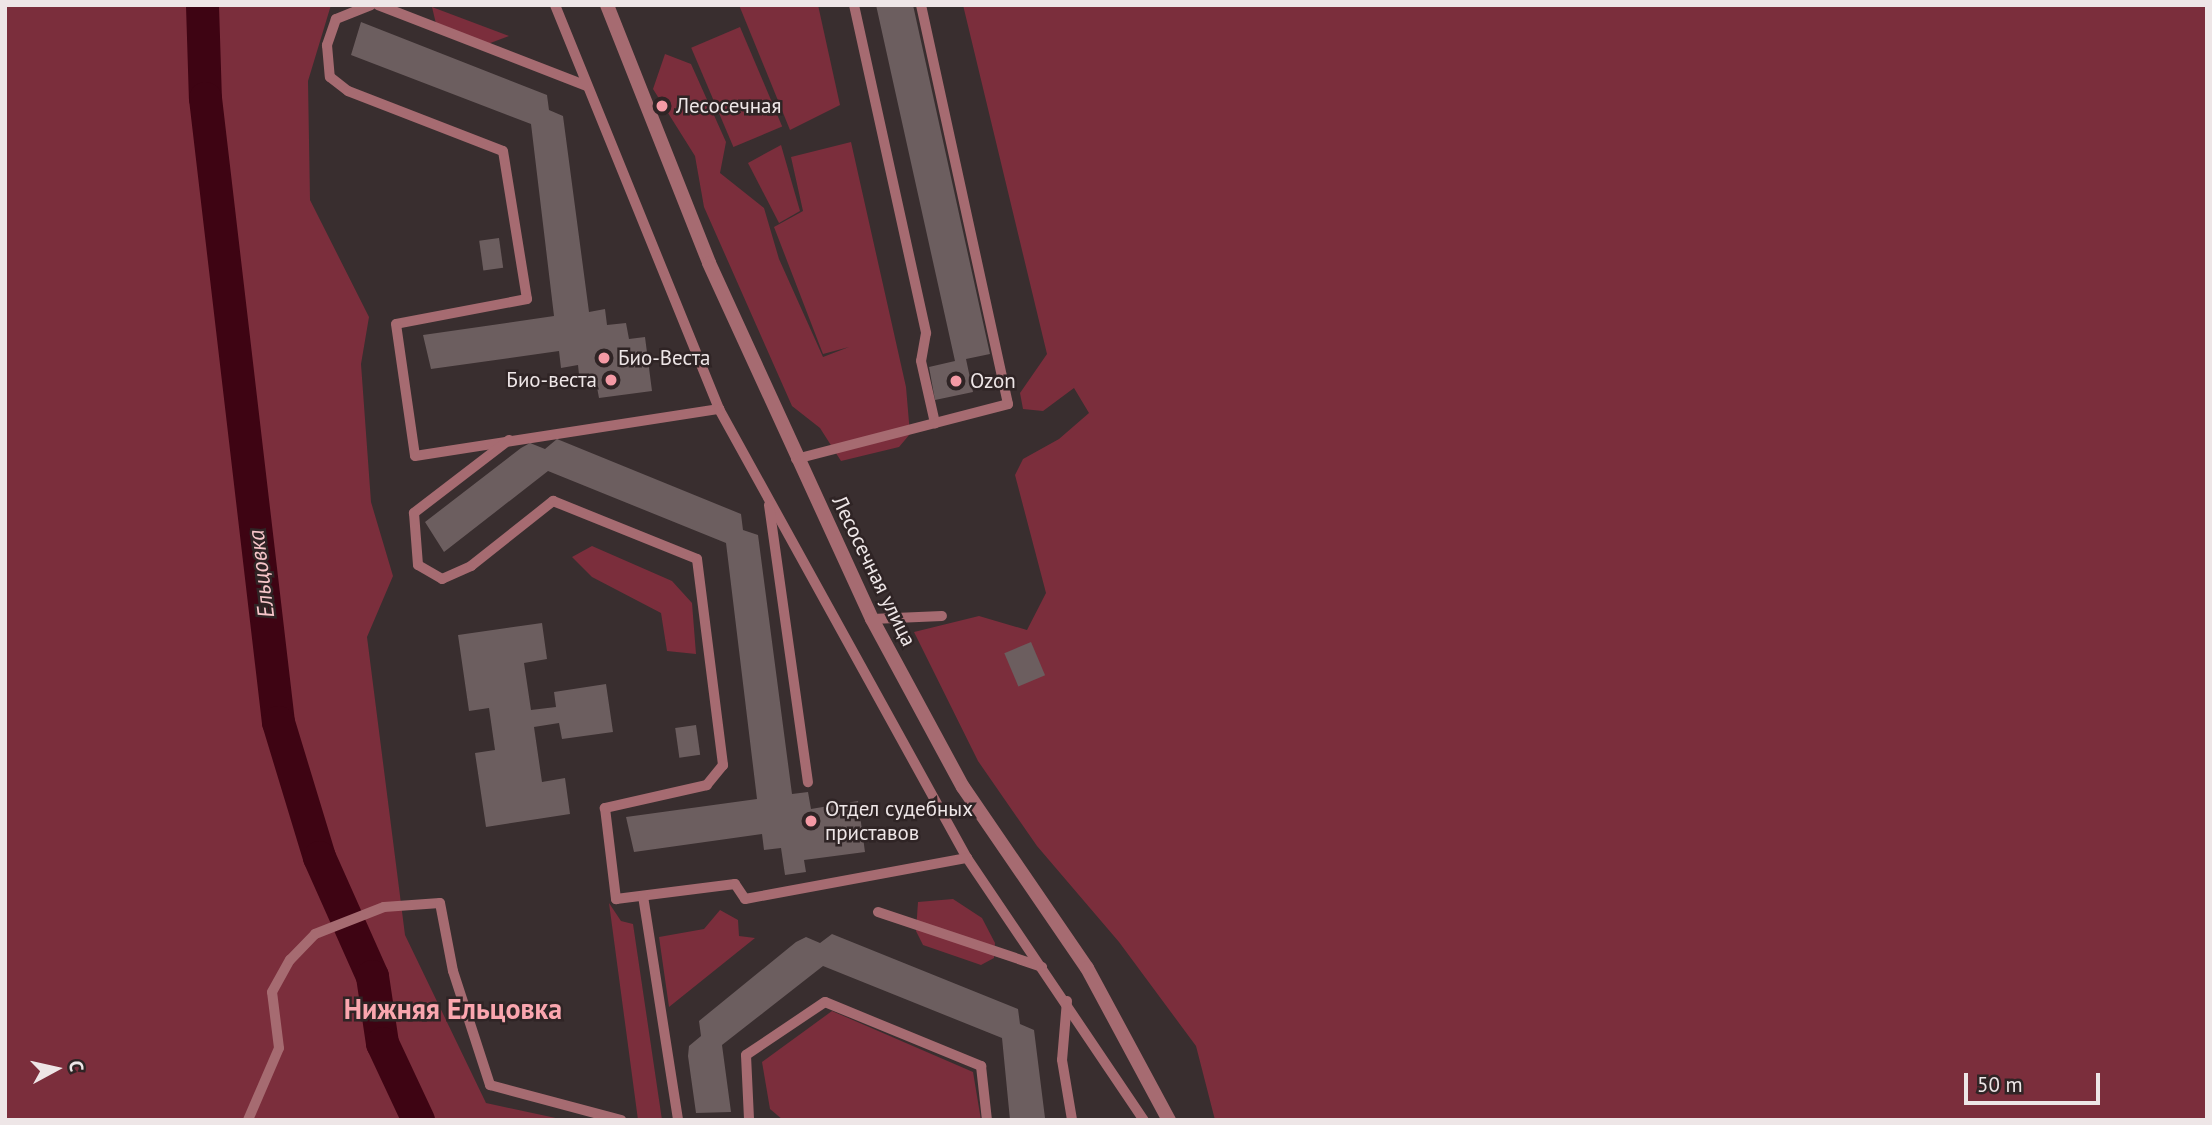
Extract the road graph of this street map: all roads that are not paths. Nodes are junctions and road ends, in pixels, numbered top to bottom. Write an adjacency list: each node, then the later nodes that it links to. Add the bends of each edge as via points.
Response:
1 (371, 5): 10 (lane, via 336,19 327,45 330,77 348,91 503,151 527,299 396,324 415,456)
2 (378, 5): 7 (lane)
3 (555, 5): 7 (lane)
4 (607, 5): 11 (street, Лесосечная улица, via 681,197)
5 (854, 5): 9 (lane, via 926,332 921,361)
6 (921, 5): 9 (lane, via 1009,404)
7 (587, 86): 8 (lane)
8 (719, 409): 10 (lane); 12 (lane)
9 (935, 423): 11 (lane)
10 (509, 440): 17 (lane, via 414,513 418,565 442,579 471,566 553,501 697,559 723,765 707,785 606,808 617,899)
11 (796, 459): 14 (street, Лесосечная улица)
12 (768, 499): 15 (lane); 16 (lane)
13 (942, 616): 14 (lane)
14 (872, 619): 30 (street, Лесосечная улица, via 964,787 1087,968)
15 (808, 782)
16 (967, 858): 17 (lane, via 745,900 735,884); 19 (lane)
17 (643, 896): 21 (lane)
18 (878, 912): 19 (lane)
19 (1042, 967): 20 (lane)
20 (1067, 1001): 28 (lane, via 1062,1060); 29 (lane)
21 (672, 1098): 25 (lane); 26 (lane)
22 (749, 1119): 27 (lane, via 746,1055 825,1002 981,1066)
23 (248, 1120): 24 (lane, via 279,1048 272,992 315,934 384,907 440,903 453,971 490,1085)
24 (621, 1120)
25 (671, 1120)
26 (677, 1120)
27 (987, 1120)
28 (1072, 1120)
29 (1144, 1120)
30 (1170, 1120)

